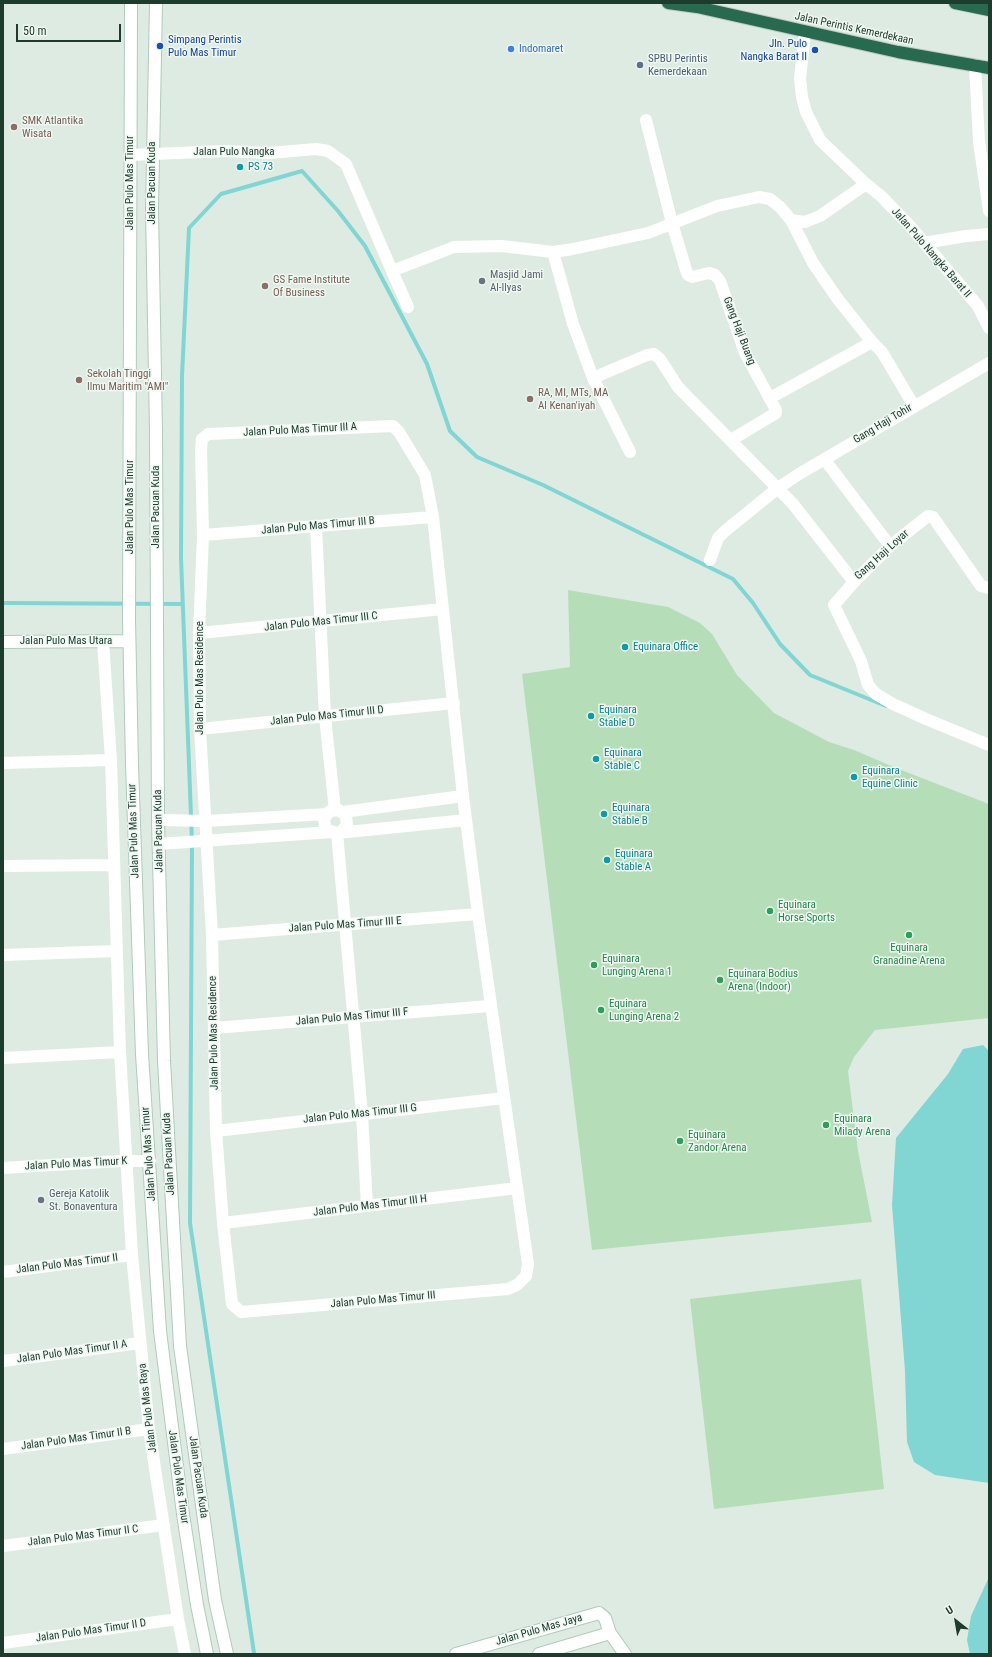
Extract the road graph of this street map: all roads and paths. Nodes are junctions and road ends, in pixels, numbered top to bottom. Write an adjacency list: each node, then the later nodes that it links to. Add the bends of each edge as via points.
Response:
1 (131, 3): 12 (street, Jalan Pulo Mas Timur)
2 (156, 3): 11 (street, Jalan Pacuan Kuda)
3 (668, 3): 5 (highway, Jalan Perintis Kemerdekaan)
4 (955, 3): 6 (highway)
5 (697, 5): 7 (highway, Jalan Perintis Kemerdekaan)
6 (989, 10)
7 (805, 32): 8 (highway, Jalan Perintis Kemerdekaan); 13 (street, Jalan Pulo Nangka Barat II, via 800,79 806,112 820,140)
8 (975, 65): 9 (highway, Jalan Perintis Kemerdekaan); 14 (street, via 979,142)
9 (989, 68)
10 (646, 120): 16 (street)
11 (152, 154): 12 (street, Jalan Pulo Nangka); 20 (street, Jalan Pulo Nangka, via 316,149 328,151 346,164); 53 (street, Jalan Pacuan Kuda, via 156,616)
12 (130, 155): 43 (street, Jalan Pulo Mas Timur)
13 (866, 184): 15 (street, via 820,216 804,222); 18 (street, Jalan Pulo Nangka Barat II, via 881,196)
14 (989, 211)
15 (791, 220): 16 (street, via 770,199 759,197 717,206); 23 (street, via 813,263 836,298)
16 (672, 223): 19 (street, via 637,236); 26 (street, Gang Haji Buang, via 688,275 692,277 709,273 720,281 745,353)
17 (989, 234): 18 (street)
18 (924, 243): 22 (street, Jalan Pulo Nangka Barat II, via 978,306)
19 (553, 252): 20 (street, via 501,246 462,246); 25 (street, via 573,324)
20 (392, 271): 21 (street)
21 (408, 307)
22 (989, 328)
23 (872, 342): 26 (street); 27 (street, via 882,352)
24 (989, 363): 27 (street, Gang Haji Tohir)
25 (593, 378): 28 (street, Gang Haji Loyar, via 654,354 678,387); 29 (street)
26 (770, 398): 28 (street, Gang Haji Buang, via 776,413)
27 (914, 406): 30 (street, Gang Haji Tohir)
28 (731, 440): 31 (street, Gang Haji Loyar)
29 (630, 452)
30 (825, 460): 31 (street, Gang Haji Tohir); 35 (street)
31 (778, 488): 36 (street, Gang Haji Tohir, via 718,538); 37 (street, Gang Haji Loyar)
32 (433, 517): 33 (street, Jalan Pulo Mas Timur III B); 34 (street, Jalan Pulo Mas Timur III A, via 425,475 393,426 208,434 202,439 201,449); 39 (street)
33 (316, 526): 34 (street, Jalan Pulo Mas Timur III B); 40 (street)
34 (203, 536): 41 (street, Jalan Pulo Mas Residence)
35 (890, 546): 37 (street, Gang Haji Loyar); 38 (street, Gang Haji Loyar, via 925,517 931,516 981,586)
36 (710, 560)
37 (854, 582): 48 (street, via 834,604 862,661 868,685 876,694 893,704)
38 (989, 588)
39 (444, 609): 40 (street, Jalan Pulo Mas Timur III C); 45 (street)
40 (322, 622): 41 (street, Jalan Pulo Mas Timur III C); 46 (street)
41 (199, 633): 47 (street, Jalan Pulo Mas Residence)
42 (103, 641): 43 (street, Jalan Pulo Mas Utara); 44 (street, Jalan Pulo Mas Utara); 49 (street, Jalan Pulo Mas Timur)
43 (129, 641): 75 (street, Jalan Pulo Mas Timur, via 142,1054)
44 (3, 642)
45 (454, 703): 46 (street, Jalan Pulo Mas Timur III D); 51 (street)
46 (325, 717): 47 (street, Jalan Pulo Mas Timur III D); 52 (street)
47 (200, 729): 55 (street, Jalan Pulo Mas Residence)
48 (989, 745)
49 (111, 760): 50 (street); 59 (street, Jalan Pulo Mas Timur)
50 (3, 763)
51 (463, 796): 52 (street); 54 (street)
52 (335, 812): 55 (street); 56 (street, via 347,820 347,825); 56 (street, via 324,818 326,827)
53 (163, 820): 55 (street); 58 (street, Jalan Pacuan Kuda)
54 (466, 820): 56 (street); 61 (street)
55 (202, 821): 57 (street, Jalan Pulo Mas Residence)
56 (337, 832): 57 (street); 62 (street)
57 (203, 842): 58 (street); 63 (street, Jalan Pulo Mas Residence)
58 (164, 844): 80 (street, Jalan Pacuan Kuda, via 164,1061)
59 (113, 865): 60 (street); 64 (street, Jalan Pulo Mas Timur)
60 (3, 866)
61 (478, 914): 62 (street, Jalan Pulo Mas Timur III E); 66 (street)
62 (346, 924): 63 (street, Jalan Pulo Mas Timur III E); 67 (street)
63 (212, 935): 68 (street, Jalan Pulo Mas Residence)
64 (116, 951): 65 (street); 69 (street, Jalan Pulo Mas Timur)
65 (3, 955)
66 (490, 1006): 67 (street, Jalan Pulo Mas Timur III F); 71 (street)
67 (353, 1018): 68 (street, Jalan Pulo Mas Timur III F); 72 (street)
68 (214, 1028): 73 (street, Jalan Pulo Mas Residence)
69 (120, 1052): 70 (street); 74 (street, Jalan Pulo Mas Timur)
70 (3, 1058)
71 (504, 1098): 72 (street, Jalan Pulo Mas Timur III G); 77 (street)
72 (362, 1114): 73 (street, Jalan Pulo Mas Timur III G); 78 (street)
73 (216, 1131): 79 (street, Jalan Pulo Mas Residence)
74 (127, 1160): 75 (street, Jalan Pulo Mas Timur K); 76 (street, Jalan Pulo Mas Timur K); 82 (street, Jalan Pulo Mas Raya)
75 (150, 1161): 81 (street, Jalan Pulo Mas Timur)
76 (3, 1168)
77 (517, 1188): 78 (street, Jalan Pulo Mas Timur III H); 79 (street, Jalan Pulo Mas Timur III, via 528,1264 526,1276 508,1289 240,1312 232,1304)
78 (367, 1206): 79 (street, Jalan Pulo Mas Timur III H)
79 (223, 1223)
80 (174, 1240): 81 (street); 95 (street, Jalan Pacuan Kuda, via 180,1346 215,1600)
81 (156, 1241): 94 (street, Jalan Pulo Mas Timur, via 160,1332 170,1418 197,1605)
82 (132, 1255): 83 (street, Jalan Pulo Mas Timur II); 84 (street, Jalan Pulo Mas Raya)
83 (3, 1272)
84 (140, 1343): 85 (street, Jalan Pulo Mas Timur II A); 86 (street, Jalan Pulo Mas Raya)
85 (3, 1361)
86 (149, 1429): 87 (street, Jalan Pulo Mas Timur II B); 88 (street, Jalan Pulo Mas Raya)
87 (3, 1449)
88 (164, 1525): 89 (street, Jalan Pulo Mas Timur II C); 90 (street, Jalan Pulo Mas Raya)
89 (3, 1546)
90 (178, 1619): 92 (street, Jalan Pulo Mas Timur II D); 93 (street, Jalan Pulo Mas Raya)
91 (610, 1633): 96 (street, Jalan Pulo Mas Jaya, via 605,1618 599,1613); 97 (street, Jalan Pulo Mas Jaya); 98 (street, Jalan Pulo Mas Jaya)
92 (3, 1643)
93 (185, 1654)
94 (207, 1654)
95 (227, 1654)
96 (456, 1654)
97 (539, 1654)
98 (625, 1654)

